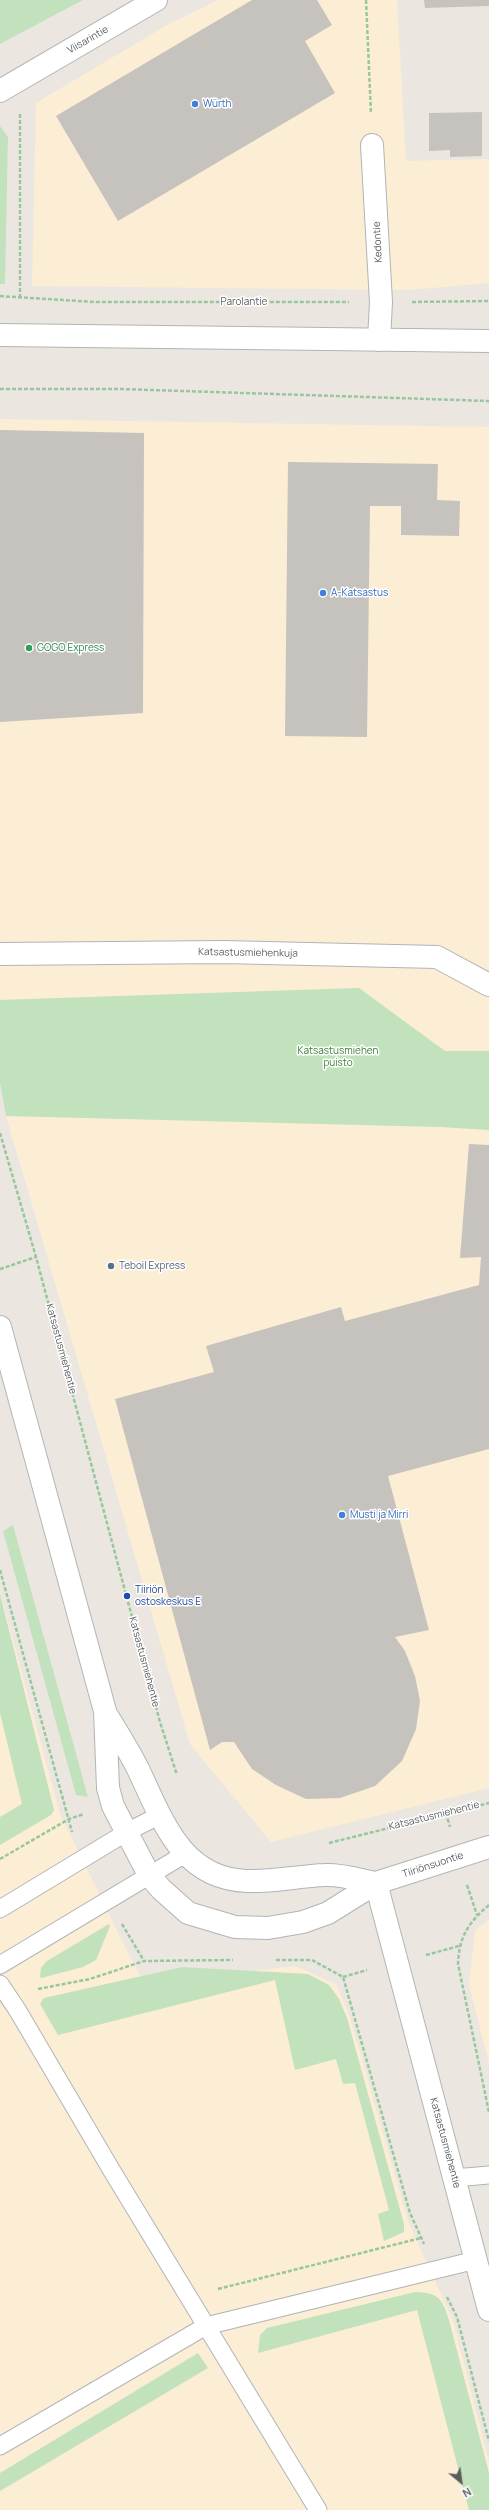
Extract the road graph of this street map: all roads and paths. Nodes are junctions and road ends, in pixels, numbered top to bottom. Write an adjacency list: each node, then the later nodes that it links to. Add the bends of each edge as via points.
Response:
1 (156, 0): 3 (street, Viisarintie)
2 (366, 0): 5 (path)
3 (20, 80): 4 (street, Viisarintie); 7 (path)
4 (0, 91)
5 (372, 145): 9 (street, Kedontie)
6 (0, 296): 7 (path, Parolantie)
7 (20, 298): 9 (path, Parolantie, via 94,302)
8 (489, 301): 9 (path, Parolantie)
9 (381, 302): 11 (street, Kedontie)
10 (0, 335): 11 (street)
11 (379, 340): 12 (street)
12 (489, 341)
13 (0, 389): 14 (path, via 121,389)
14 (489, 401)
15 (0, 954): 16 (street, Katsastusmiehenkuja, via 223,952 437,957)
16 (489, 985)
17 (0, 1133): 18 (path, Katsastusmiehentie)
18 (36, 1257): 19 (path); 23 (path, Katsastusmiehentie, via 160,1722)
19 (0, 1268)
20 (0, 1327): 22 (street)
21 (0, 1570): 30 (path, via 72,1834)
22 (105, 1711): 25 (street, via 138,1770); 26 (street, via 108,1788 113,1806)
23 (178, 1780)
24 (489, 1803): 27 (path, Katsastusmiehentie)
25 (158, 1816): 26 (lane); 29 (street)
26 (127, 1832): 30 (lane); 31 (street)
27 (323, 1844)
28 (489, 1847): 32 (street, Tiiriönsuontie)
29 (185, 1854): 31 (lane); 32 (street, via 214,1875 233,1880 249,1881 327,1874)
30 (86, 1858): 35 (lane)
31 (149, 1875): 32 (street, via 188,1913 235,1927 268,1928 304,1922 328,1913); 33 (lane)
32 (376, 1882): 43 (street, Katsastusmiehentie)
33 (107, 1900): 38 (path); 39 (lane)
34 (489, 1905): 41 (path, via 477,1915 466,1930 459,1946 458,1964)
35 (0, 1909)
36 (236, 1960): 38 (path)
37 (274, 1960): 45 (path, via 312,1960 342,1977 410,2213)
38 (144, 1961): 40 (path, via 90,1979)
39 (0, 1965)
40 (4, 1990): 47 (lane)
41 (489, 2112)
42 (489, 2175): 43 (lane)
43 (454, 2178): 44 (street, Katsastusmiehentie)
44 (476, 2260): 45 (lane); 46 (street, Katsastusmiehentie)
45 (434, 2271): 47 (lane); 48 (path, via 456,2317)
46 (489, 2310)
47 (206, 2326): 49 (lane); 50 (lane)
48 (489, 2441)
49 (0, 2446)
50 (318, 2510)

